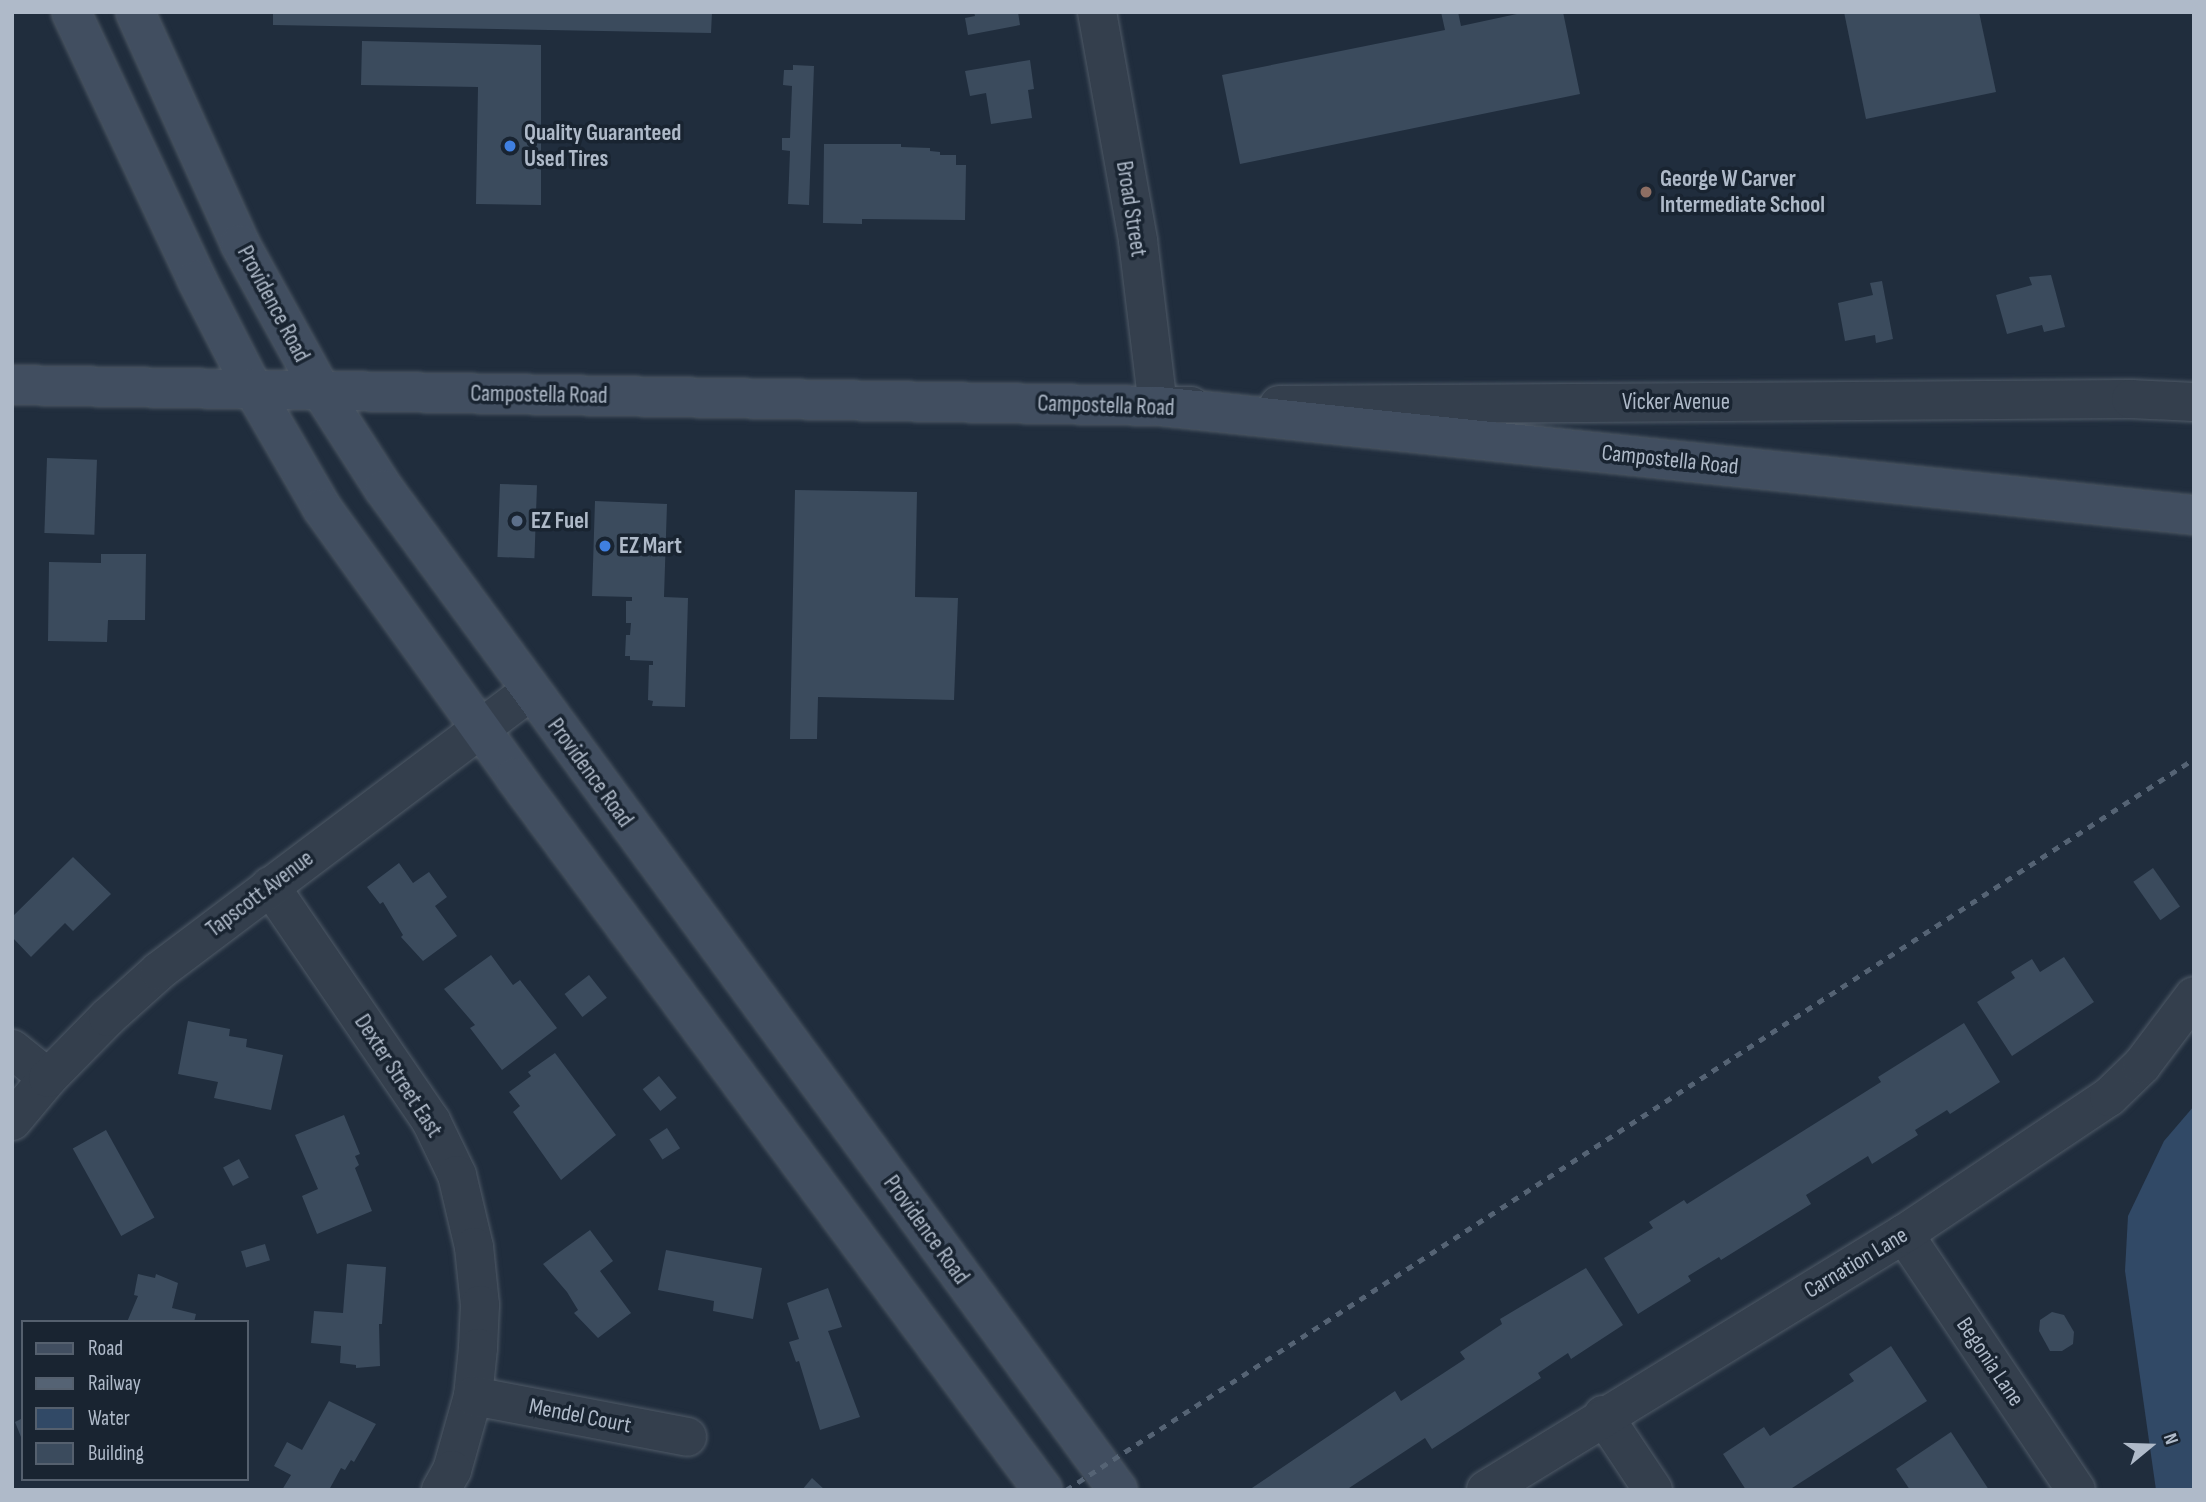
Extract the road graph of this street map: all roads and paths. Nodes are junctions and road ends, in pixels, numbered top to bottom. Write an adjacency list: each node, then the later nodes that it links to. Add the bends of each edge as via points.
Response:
1 (71, 12): 5 (main road)
2 (135, 12): 6 (main road, Providence Road, via 240,244)
3 (1097, 12): 8 (street, Broad Street, via 1138,241)
4 (12, 384): 5 (main road, Campostella Road)
5 (253, 389): 6 (main road, Campostella Road); 11 (main road, via 322,508)
6 (321, 391): 8 (main road, Campostella Road); 10 (main road, Providence Road, via 384,489)
7 (2194, 402): 8 (street, Vicker Avenue)
8 (1158, 406): 9 (main road, Campostella Road)
9 (2194, 515)
10 (530, 691): 11 (street, Tapscott Avenue); 23 (main road, Providence Road)
11 (481, 728): 12 (street, Tapscott Avenue); 22 (main road)
12 (270, 886): 15 (street, Tapscott Avenue, via 159,971); 18 (street, Dexter Street East, via 432,1121 457,1175 474,1247 480,1305)
13 (2194, 996): 17 (street, Carnation Lane, via 2142,1065 2109,1097)
14 (12, 1049): 15 (street)
15 (48, 1078): 16 (street, Tapscott Avenue)
16 (12, 1121)
17 (1904, 1234): 19 (street, Carnation Lane); 26 (street, Begonia Lane)
18 (473, 1396): 20 (street, Mendel Court); 21 (street, Dexter Street East, via 452,1470)
19 (1603, 1415): 24 (street, Carnation Lane); 25 (street)
20 (687, 1437)
21 (441, 1490)
22 (1042, 1490)
23 (1118, 1490)
24 (1486, 1490)
25 (1653, 1490)
26 (2076, 1490)

